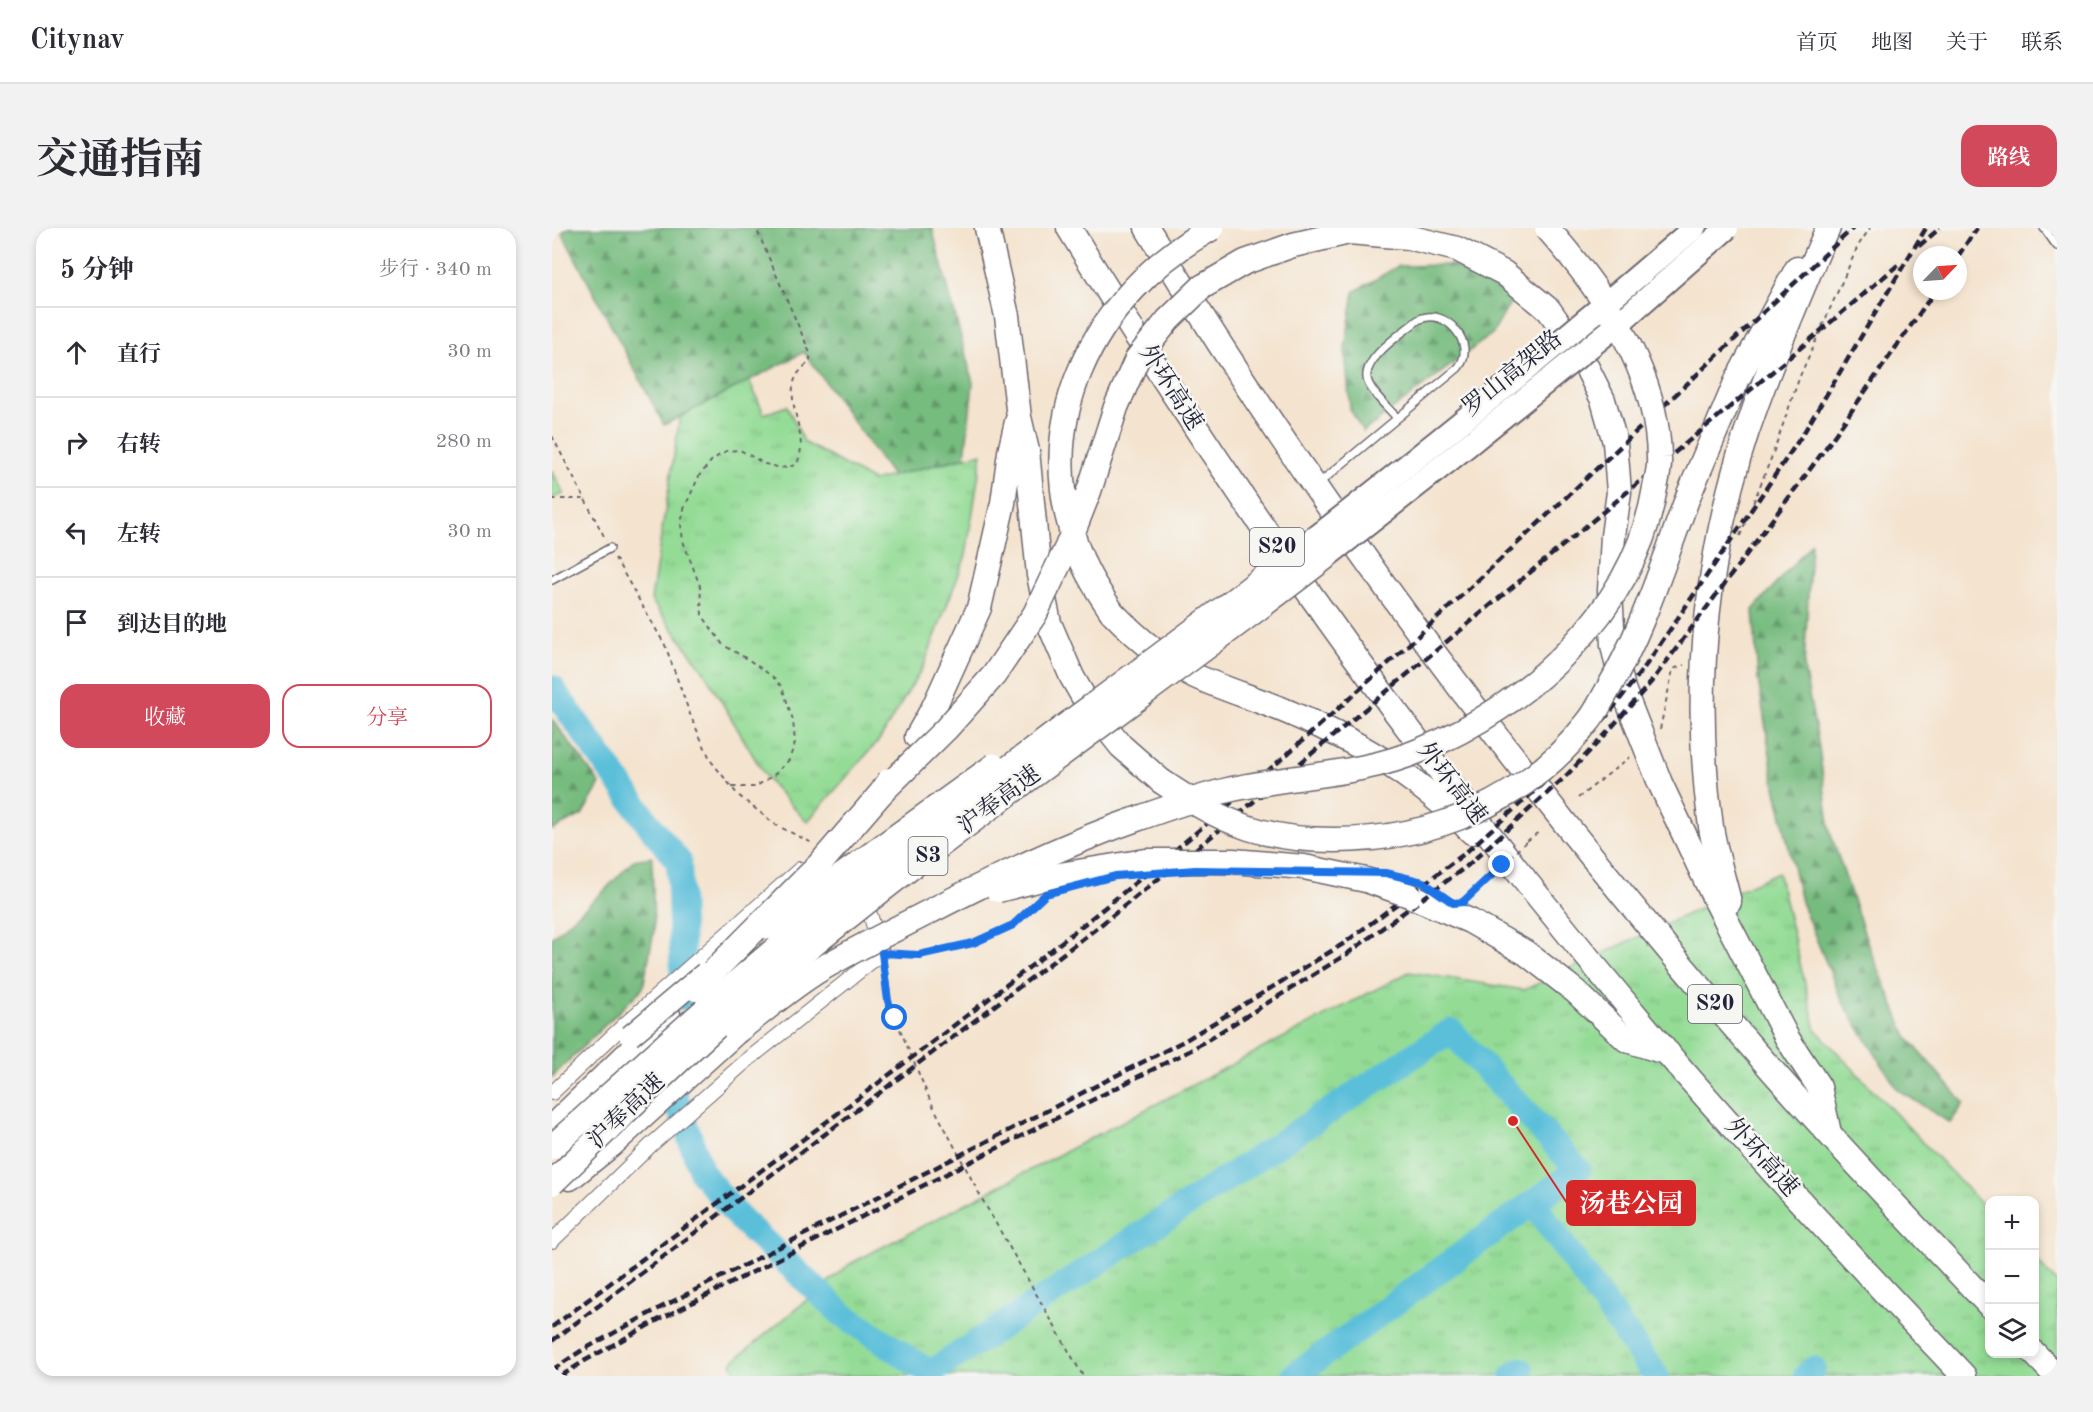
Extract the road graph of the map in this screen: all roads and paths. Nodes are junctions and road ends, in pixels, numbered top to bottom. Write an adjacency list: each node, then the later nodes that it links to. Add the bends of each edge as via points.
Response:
1 (756, 228): 28 (path, via 810,353 810,361 796,376 792,390 802,455 796,465 781,468 740,450 726,451 699,476 681,524 683,541 700,586 702,615 723,645 782,687 793,720 795,743 789,760 755,787)
2 (987, 228): 15 (highway, via 1007,316)
3 (1069, 228): 33 (highway, 外环高速 / S20, via 1168,386 1305,587)
4 (1147, 228): 18 (highway, S20)
5 (1212, 228): 33 (highway, bridge, via 1162,262 1125,297 1096,337 1074,383 1061,461 1066,510 1082,562 1112,612 1153,650 1194,675 1297,715 1372,753 1435,798 1485,845)
6 (1547, 228): 36 (highway, bridge, via 1595,288 1631,349 1652,403 1660,460 1649,519 1626,573 1592,623 1554,666 1516,698 1471,727 1419,751 1363,768 1228,790 1133,820 993,879)
7 (1680, 228): 39 (main road, bridge, via 1435,431 1251,574)
8 (1694, 228): 22 (highway, 罗山高架路, bridge, via 1434,445)
9 (1727, 228): 22 (highway, 罗山高架路, bridge, via 1617,325)
10 (1740, 228): 42 (main road, bridge, via 1628,326 1451,470 984,823)
11 (1826, 228): 15 (highway, bridge, via 1789,282 1738,378 1630,644 1589,721 1561,753 1528,781 1490,805 1409,834 1320,840 1251,829 1191,802 1121,746 1072,677 1055,638 1043,599 1027,451); 38 (highway, via 1737,465 1721,532 1705,639 1704,751 1712,828 1730,904)
12 (1870, 228): 21 (path, via 1858,246 1800,376)
13 (2044, 228): 14 (lane)
14 (2057, 246)
15 (1019, 417): 29 (highway, bridge, via 979,608 934,707)
16 (1397, 418): 16 (lane, via 1458,368 1465,357 1461,338 1437,316 1418,320 1374,357 1367,368 1367,381); 18 (lane)
17 (552, 436): 20 (path)
18 (1316, 485): 44 (highway, S20, via 1430,645 1575,835 1720,1011)
19 (552, 499): 20 (path)
20 (584, 499): 23 (path)
21 (1737, 546)
22 (1321, 547): 45 (highway, 沪奉高速 / S3, bridge, via 969,797 843,894 712,1002); 46 (highway, 沪奉高速 / S3, bridge, via 1134,702 856,911 726,1018)
23 (610, 548): 24 (lane); 28 (path, via 665,645 711,761)
24 (552, 580)
25 (1689, 663): 26 (path, via 1673,669)
26 (1655, 735)
27 (1632, 756): 30 (path)
28 (732, 788): 32 (path, via 776,825)
29 (882, 792): 38 (highway, bridge, via 994,675 1035,614 1067,547 1137,359 1168,320 1202,287 1245,262 1293,244 1349,232 1408,237 1457,249 1504,273 1549,310 1580,354 1603,400 1615,442 1619,492 1610,591 1613,645 1623,689 1677,819); 43 (highway, bridge, via 819,865)
30 (1578, 798)
31 (1540, 831): 35 (path, bridge)
32 (821, 850): 37 (street, via 864,895); 39 (street)
33 (1504, 852): 40 (highway, 外环高速 / S20)
34 (1046, 894): 37 (path, via 1013,925 973,943 919,955)
35 (1463, 902)
36 (906, 924): 40 (highway, bridge, via 1009,887 1146,861 1233,861 1304,867 1366,880 1470,921 1526,953 1575,990 1627,1040); 47 (highway, bridge, via 819,970 736,1032)
37 (882, 953): 48 (street, via 745,1062 651,1145); 51 (path, via 888,1001 930,1100)
38 (1760, 986): 44 (highway, via 1819,1087)
39 (627, 1030): 41 (street)
40 (1668, 1053): 52 (highway, 外环高速 / S20, via 1839,1245)
41 (552, 1093)
42 (626, 1104)
43 (552, 1127)
44 (1830, 1135): 49 (highway, S20)
45 (552, 1147)
46 (552, 1183)
47 (552, 1193)
48 (552, 1241)
49 (1987, 1304)
50 (2039, 1358): 53 (highway)
51 (1083, 1376)
52 (1964, 1376)
53 (2056, 1376)

